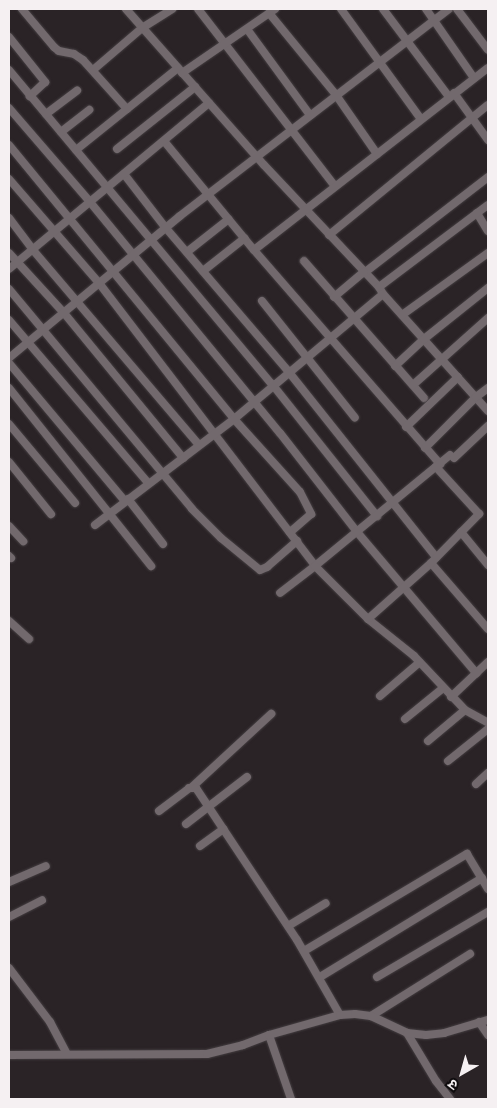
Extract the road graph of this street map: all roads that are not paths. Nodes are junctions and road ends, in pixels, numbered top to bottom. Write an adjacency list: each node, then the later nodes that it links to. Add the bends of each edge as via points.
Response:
1 (22, 9): 21 (street, via 59,52 74,54)
2 (126, 9): 12 (street)
3 (173, 9): 12 (street)
4 (198, 9): 16 (street)
5 (341, 9): 18 (street)
6 (383, 9): 15 (street)
7 (426, 9): 11 (street)
8 (449, 9): 11 (street)
9 (457, 9): 17 (street)
10 (272, 11): 13 (street); 26 (street)
11 (434, 20): 15 (street); 23 (street)
12 (142, 28): 21 (street); 22 (street)
13 (247, 28): 16 (street); 35 (street)
14 (9, 37): 28 (street, via 45,82)
15 (406, 41): 18 (street); 27 (street)
16 (224, 45): 22 (street); 38 (street)
17 (488, 50)
18 (380, 62): 26 (street); 37 (street)
19 (488, 68): 23 (street)
20 (9, 70): 28 (street)
21 (93, 70): 32 (street)
22 (180, 71): 24 (street); 32 (street)
23 (474, 78): 27 (street)
24 (195, 87): 29 (street); 43 (street)
25 (76, 91): 34 (street)
26 (336, 95): 35 (street); 45 (street)
27 (451, 95): 36 (street); 37 (street)
28 (30, 96): 34 (street)
29 (209, 103): 41 (street); 46 (street)
30 (488, 104): 36 (street)
31 (9, 108): 53 (street)
32 (127, 109): 44 (street)
33 (89, 110): 39 (street)
34 (46, 114): 39 (street)
35 (310, 114): 38 (street)
36 (471, 116): 40 (street); 63 (street)
37 (421, 119): 45 (street)
38 (292, 129): 46 (street); 50 (street)
39 (61, 132): 44 (street)
40 (488, 140)
41 (164, 141): 47 (street); 52 (street)
42 (9, 145): 58 (street)
43 (117, 149)
44 (76, 150): 51 (street)
45 (377, 154): 50 (street)
46 (256, 156): 52 (street); 55 (street)
47 (124, 174): 51 (street); 60 (street)
48 (488, 176): 77 (street)
49 (9, 179): 61 (street)
50 (335, 186): 55 (street)
51 (108, 188): 53 (street); 65 (street)
52 (208, 193): 59 (street); 60 (street)
53 (90, 202): 58 (street); 71 (street)
54 (488, 205): 56 (street)
55 (306, 209): 63 (street); 67 (street)
56 (477, 213): 62 (street); 81 (street)
57 (9, 218): 66 (street)
58 (70, 219): 61 (street); 75 (street)
59 (229, 219): 64 (street); 69 (street)
60 (165, 227): 65 (street); 69 (street)
61 (55, 231): 66 (street); 78 (street)
62 (488, 231)
63 (329, 235): 77 (street)
64 (245, 238): 67 (street); 76 (street)
65 (150, 240): 71 (street); 101 (street)
66 (33, 250): 72 (street); 84 (street)
67 (254, 250): 91 (street)
68 (9, 252): 72 (street)
69 (187, 252): 76 (street)
70 (488, 253): 86 (street)
71 (132, 255): 75 (street); 107 (street)
72 (17, 262): 74 (street); 85 (street)
73 (304, 262): 82 (street)
74 (9, 269)
75 (112, 271): 78 (street); 110 (street)
76 (203, 271): 99 (street)
77 (364, 273): 81 (street); 82 (street)
78 (99, 283): 84 (street); 114 (street)
79 (488, 288): 92 (street)
80 (9, 289): 90 (street)
81 (381, 290): 86 (street); 88 (street)
82 (334, 297): 88 (street)
83 (262, 300): 94 (street)
84 (77, 301): 85 (street); 115 (street)
85 (64, 313): 90 (street); 117 (street)
86 (402, 315): 92 (street)
87 (488, 318): 96 (street)
88 (353, 319): 91 (street); 98 (street)
89 (9, 320): 93 (street)
90 (44, 330): 93 (street); 120 (street)
91 (331, 337): 94 (street); 113 (street)
92 (424, 339): 96 (street); 98 (street)
93 (29, 341): 95 (street); 121 (street)
94 (306, 357): 99 (street); 109 (street)
95 (9, 358)
96 (441, 359): 100 (street); 102 (street)
97 (9, 363): 122 (street)
98 (395, 366): 102 (street)
99 (288, 371): 101 (street); 124 (street)
100 (458, 377): 105 (street); 113 (street)
101 (272, 384): 107 (street); 127 (street)
102 (412, 385): 106 (street)
103 (9, 388): 125 (street)
104 (488, 388): 105 (street)
105 (476, 397): 108 (street); 116 (street)
106 (424, 398)
107 (252, 401): 110 (street); 131 (street)
108 (488, 411)
109 (355, 418)
110 (234, 419): 114 (street); 130 (street, via 308,505 311,514)
111 (9, 424): 123 (street)
112 (488, 426): 119 (street)
113 (406, 427): 116 (street)
114 (214, 432): 115 (street); 130 (street)
115 (199, 445): 117 (street)
116 (425, 448): 119 (street)
117 (183, 458): 120 (street)
118 (9, 462): 126 (street)
119 (438, 465): 124 (street); 132 (street, via 479,514)
120 (161, 473): 121 (street); 134 (street, via 200,518 257,568 267,567)
121 (148, 483): 122 (street)
122 (126, 500): 125 (street); 135 (street)
123 (75, 503)
124 (393, 503): 127 (street); 136 (street)
125 (110, 513): 128 (street); 138 (street)
126 (51, 514)
127 (377, 516): 131 (street)
128 (95, 525)
129 (9, 526): 133 (street)
130 (290, 532): 134 (street)
131 (358, 532): 139 (street); 140 (street)
132 (461, 532): 136 (street); 137 (street)
133 (23, 541)
134 (297, 541): 139 (street)
135 (163, 544)
136 (434, 560): 140 (street); 144 (street)
137 (488, 565)
138 (151, 566)
139 (315, 566): 141 (street); 142 (street)
140 (404, 587): 142 (street); 148 (street)
141 (280, 593)
142 (368, 619): 146 (street)
143 (9, 621): 145 (street)
144 (488, 629)
145 (29, 640)
146 (420, 662): 149 (street); 150 (street)
147 (488, 662): 148 (street)
148 (476, 673): 151 (street)
149 (443, 688): 151 (street); 154 (street)
150 (380, 696)
151 (451, 697): 152 (street)
152 (465, 710): 155 (street); 157 (street)
153 (271, 714): 162 (street)
154 (405, 719)
155 (488, 724)
156 (488, 729): 158 (street)
157 (428, 741)
158 (448, 761)
159 (488, 773): 161 (street)
160 (247, 777): 163 (street)
161 (476, 784)
162 (192, 787): 163 (street, via 196,788); 164 (street)
163 (207, 807): 165 (street); 166 (street)
164 (159, 812)
165 (186, 824)
166 (223, 829): 167 (street); 176 (street)
167 (200, 846)
168 (46, 866): 170 (street)
169 (482, 878): 171 (street); 177 (street, via 467,854); 180 (street)
170 (9, 882)
171 (488, 889)
172 (42, 900): 175 (street)
173 (326, 903): 176 (street)
174 (488, 912): 181 (street)
175 (9, 917)
176 (288, 926): 177 (street)
177 (304, 952): 180 (street)
178 (470, 954): 183 (street)
179 (9, 968): 189 (street, via 50,1022)
180 (320, 977): 182 (street)
181 (377, 978)
182 (340, 1015): 183 (street); 187 (street)
183 (370, 1016): 186 (street)
184 (488, 1020): 185 (street)
185 (479, 1022): 186 (street, via 444,1033); 188 (street)
186 (407, 1033): 192 (street)
187 (269, 1035): 189 (street, via 207,1054); 191 (street)
188 (488, 1035)
189 (66, 1054): 190 (street)
190 (9, 1055)
191 (291, 1099)
192 (450, 1099)

